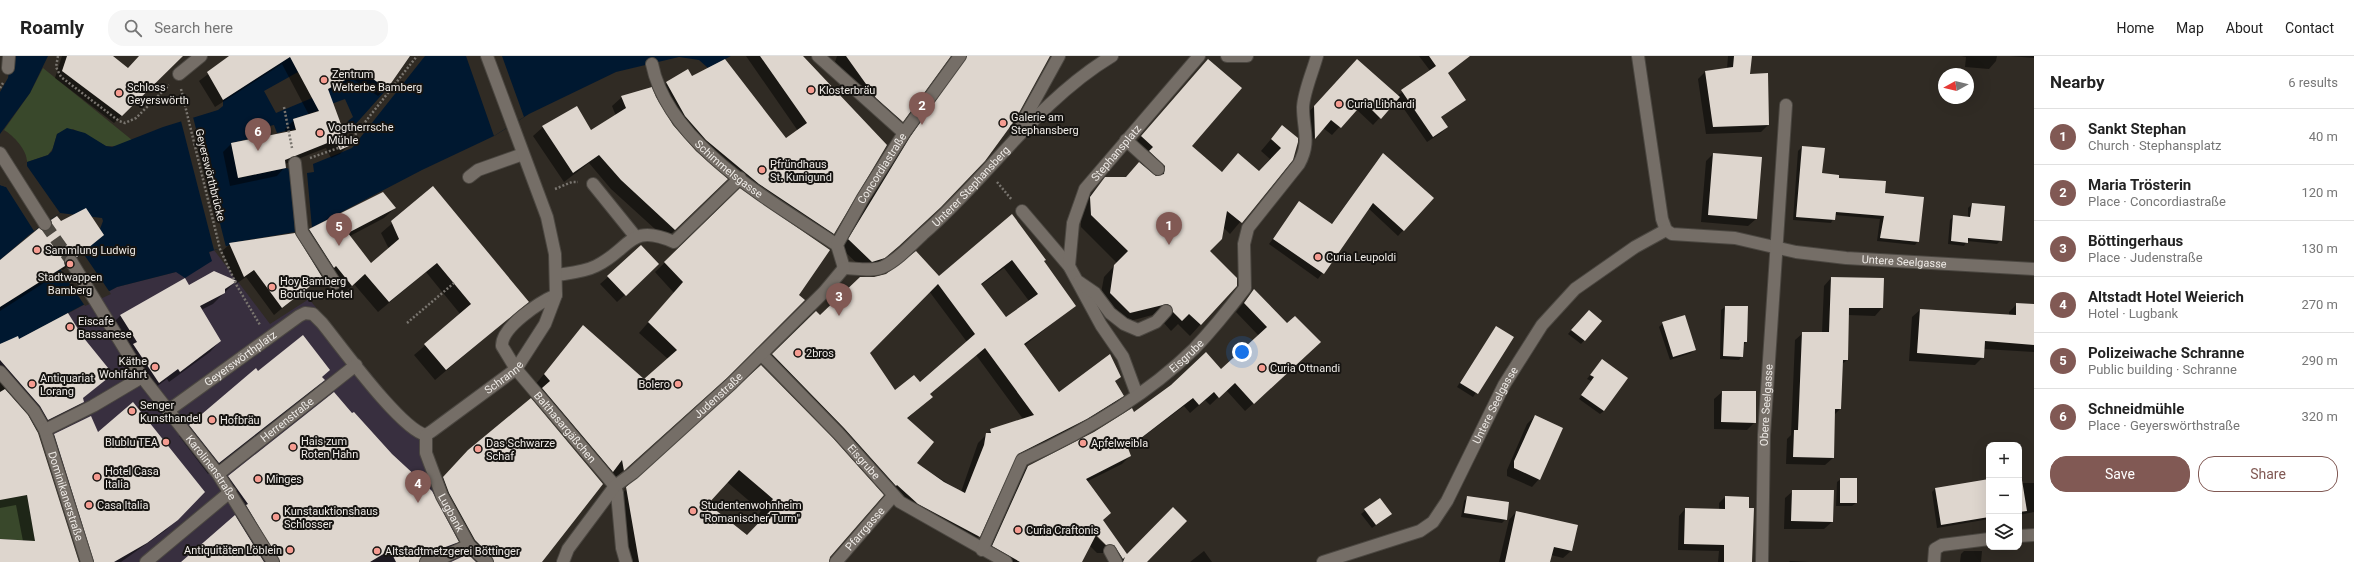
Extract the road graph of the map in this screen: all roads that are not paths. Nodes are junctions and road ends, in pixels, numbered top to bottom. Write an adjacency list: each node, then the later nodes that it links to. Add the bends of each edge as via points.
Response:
1 (201, 56): 13 (street)
2 (487, 56): 19 (street, Schranne)
3 (818, 56): 16 (street)
4 (960, 56): 16 (street, Concordiastraße)
5 (1059, 56): 15 (street, Unterer Stephansberg, via 1022,123)
6 (1112, 56): 15 (street, via 1084,75)
7 (1200, 56): 17 (street, Stephansplatz)
8 (1226, 56): 9 (street)
9 (1247, 56)
10 (1317, 56): 45 (street, Eisgrube, via 1303,106 1307,143 1305,154 1248,228 1244,244 1245,288 1192,350)
11 (1638, 56): 27 (street)
12 (652, 64): 23 (street, Schimmelsgasse, via 660,91 676,118 705,150)
13 (179, 74)
14 (1786, 105): 30 (street)
15 (1021, 132): 33 (street, Unterer Stephansberg, via 943,217 893,260 882,267 870,269)
16 (904, 133): 29 (street, Concordiastraße)
17 (1126, 140): 21 (street); 32 (street, Stephansplatz, via 1085,189 1073,222)
18 (0, 153): 26 (street)
19 (523, 154): 22 (street, via 478,170); 35 (street, Schranne, via 553,237)
20 (296, 168): 37 (street, via 302,232)
21 (1158, 169)
22 (469, 177)
23 (740, 178): 28 (street, via 674,242 658,235); 29 (street, Schimmelsgasse)
24 (592, 184): 28 (street)
25 (1022, 211): 32 (street)
26 (45, 224)
27 (1666, 230): 30 (street, Untere Seelgasse, via 1672,234 1734,238); 58 (street, Untere Seelgasse, via 1634,247 1576,289 1542,325 1504,385 1448,501 1433,522 1420,531)
28 (635, 236): 35 (street, via 596,266)
29 (837, 245): 33 (street)
30 (1775, 248): 34 (street, Untere Seelgasse, via 1846,258); 68 (street, Obere Seelgasse, via 1764,435)
31 (71, 262): 44 (street, Karolinenstraße)
32 (1069, 266): 36 (street)
33 (844, 268): 40 (street, Judenstraße, via 824,292)
34 (2034, 269)
35 (557, 275): 38 (street, Schranne)
36 (1076, 280): 39 (street, via 1095,293 1110,313 1124,324 1138,330 1156,322); 45 (street, via 1101,325 1123,356)
37 (335, 283)
38 (556, 295): 42 (street, Schranne, via 545,324); 42 (street, Balthasargäßchen, via 536,304 512,326 501,342 503,352)
39 (1166, 311)
40 (762, 354): 50 (street, Judenstraße, via 633,473); 52 (street, Eisgrube, via 838,432)
41 (356, 365): 46 (street, Geyerswörthplatz, via 313,314 305,313 267,337); 48 (street, via 414,430); 49 (street, Herrenstraße)
42 (516, 369): 48 (street, Schranne); 50 (street, Balthasargäßchen)
43 (0, 372): 47 (street, Dominikanerstraße, via 34,411)
44 (142, 377): 46 (street, Karolinenstraße); 47 (street)
45 (1137, 395): 57 (street, Eisgrube, via 1079,432 1022,460)
46 (169, 410): 49 (street, Karolinenstraße)
47 (45, 430): 59 (street, Dominikanerstraße)
48 (426, 435): 56 (street, Lugbank, via 426,453 442,496)
49 (218, 474): 51 (street, Karolinenstraße)
50 (614, 486): 64 (street, Judenstraße, via 568,549); 65 (street)
51 (230, 492): 60 (street); 61 (street, Karolinenstraße)
52 (893, 496): 57 (street, Eisgrube); 66 (street, Pfarrgasse)
53 (2034, 535): 54 (street)
54 (2022, 536)
55 (1986, 539): 69 (street, via 1942,545 1935,549)
56 (469, 545): 62 (street, Lugbank); 63 (street)
57 (982, 550): 67 (street, Eisgrube)
58 (1325, 561)
59 (87, 562)
60 (146, 562)
61 (273, 562)
62 (426, 562)
63 (487, 562)
64 (563, 562)
65 (626, 562)
66 (836, 562)
67 (1006, 562)
68 (1762, 562)
69 (1934, 562)

